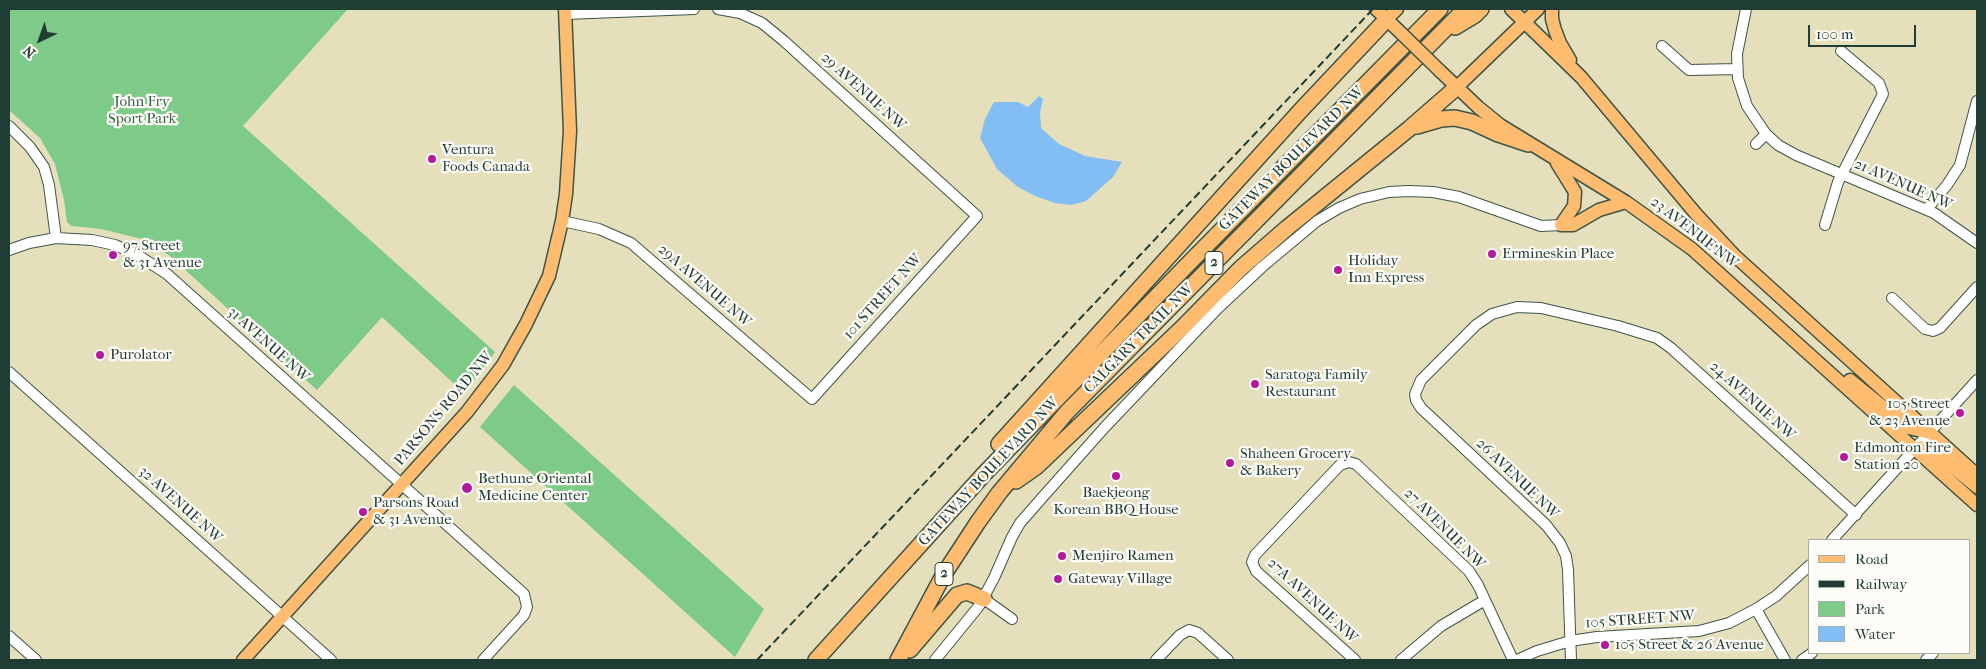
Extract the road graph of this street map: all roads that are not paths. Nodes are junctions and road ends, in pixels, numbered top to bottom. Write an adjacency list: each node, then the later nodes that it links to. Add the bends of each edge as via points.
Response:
1 (694, 9): 10 (street)
2 (718, 9): 29 (street, 29 AVENUE NW, via 740,13 762,23)
3 (1440, 9): 45 (highway, GATEWAY BOULEVARD NW / 2)
4 (1465, 9): 13 (highway, CALGARY TRAIL NW / 2)
5 (1481, 9): 13 (highway)
6 (1511, 9): 12 (main road, 23 AVENUE NW)
7 (1538, 9): 12 (main road)
8 (1552, 9): 17 (main road, via 1560,43)
9 (1746, 9): 16 (street, 21 AVENUE NW)
10 (566, 11): 30 (main road, PARSONS ROAD NW, via 570,131)
11 (1384, 12): 18 (main road, 23 AVENUE NW, bridge); 45 (highway, via 1302,108 995,448)
12 (1525, 22): 17 (main road, 23 AVENUE NW); 18 (main road)
13 (1437, 39): 49 (highway, CALGARY TRAIL NW / 2, via 1112,365)
14 (1662, 46): 16 (street, via 1689,70)
15 (1842, 51): 26 (street, 21 AVENUE NW, via 1879,83 1883,91)
16 (1737, 69): 22 (street, 21 AVENUE NW, via 1747,106)
17 (1581, 78): 43 (main road, 23 AVENUE NW, via 1696,214 1736,256)
18 (1457, 87): 21 (highway); 23 (main road, 23 AVENUE NW, via 1488,116)
19 (1977, 106): 28 (street, via 1960,165)
20 (9, 126): 33 (street, via 44,167)
21 (1410, 128): 23 (highway, via 1455,118); 49 (highway, via 1241,268 1182,329 1036,467)
22 (1766, 134): 24 (street); 26 (street, 21 AVENUE NW, via 1790,152)
23 (1528, 144): 25 (main road, 23 AVENUE NW)
24 (1756, 144)
25 (1554, 159): 27 (main road, 23 AVENUE NW); 31 (main road, via 1575,192 1574,206)
26 (1841, 174): 28 (street, 21 AVENUE NW); 32 (street, 21 AVENUE NW)
27 (1626, 202): 31 (main road, via 1599,210 1573,225); 38 (main road, 23 AVENUE NW, via 1692,249)
28 (1927, 209): 34 (street, 21 AVENUE NW)
29 (977, 216): 42 (street, 101 STREET NW)
30 (562, 221): 42 (street, 29A AVENUE NW, via 599,229 631,243); 47 (main road, PARSONS ROAD NW, via 549,276 514,349 471,407)
31 (1561, 225): 55 (street, via 1540,226 1468,200 1422,191 1379,194 1332,211 1289,244 1217,309 1092,442 1020,523)
32 (1825, 225)
33 (56, 238): 35 (street, 31 AVENUE NW); 47 (street, 31 AVENUE NW, via 103,241 157,266)
34 (1977, 243)
35 (9, 250)
36 (1977, 287): 37 (street, via 1940,328 1933,331 1926,329)
37 (1892, 298)
38 (1801, 346): 43 (main road, via 1833,366 1909,428); 44 (main road, 23 AVENUE NW)
39 (9, 372): 58 (street, 32 AVENUE NW)
40 (1977, 380): 43 (street)
41 (1415, 394): 51 (street, 24 AVENUE NW, via 1421,380 1468,332 1501,310 1533,307 1618,326 1664,342); 61 (street, 26 AVENUE NW, via 1421,408 1546,525 1560,543 1568,570)
42 (812, 399)
43 (1930, 433): 44 (street); 46 (main road, 23 AVENUE NW)
44 (1915, 449): 48 (main road, via 1932,450); 50 (main road, 23 AVENUE NW); 51 (street)
45 (984, 474): 66 (highway, GATEWAY BOULEVARD NW / 2)
46 (1977, 475)
47 (401, 485): 58 (main road, PARSONS ROAD NW); 65 (street, 31 AVENUE NW, via 524,594 527,607 524,615)
48 (1977, 487)
49 (998, 493): 67 (highway, CALGARY TRAIL NW / 2, via 954,559)
50 (1977, 505)
51 (1856, 515): 52 (street)
52 (1833, 539)
53 (1252, 562): 56 (street, 27 AVENUE NW, via 1333,472 1342,463 1349,462 1356,464 1465,567); 71 (street, 27A AVENUE NW, via 1256,571)
54 (1808, 567): 57 (street, 105 STREET NW, via 1785,590)
55 (984, 599): 59 (street); 67 (highway, via 967,592 957,595); 68 (street)
56 (1485, 600): 72 (street, via 1441,626); 73 (street, 27 AVENUE NW)
57 (1756, 610): 61 (street, 105 STREET NW, via 1729,623 1699,631); 76 (street)
58 (282, 617): 63 (main road, PARSONS ROAD NW); 64 (street, 32 AVENUE NW)
59 (1012, 619)
60 (9, 636): 62 (street)
61 (1570, 641): 74 (street, 105 STREET NW); 75 (street, 26 AVENUE NW)
62 (36, 660)
63 (243, 660)
64 (331, 660)
65 (483, 660)
66 (816, 660)
67 (900, 660)
68 (935, 660)
69 (1156, 660): 70 (street, via 1189,630 1198,633)
70 (1228, 660)
71 (1355, 660)
72 (1401, 660)
73 (1513, 660)
74 (1517, 660)
75 (1570, 660)
76 (1785, 660)

